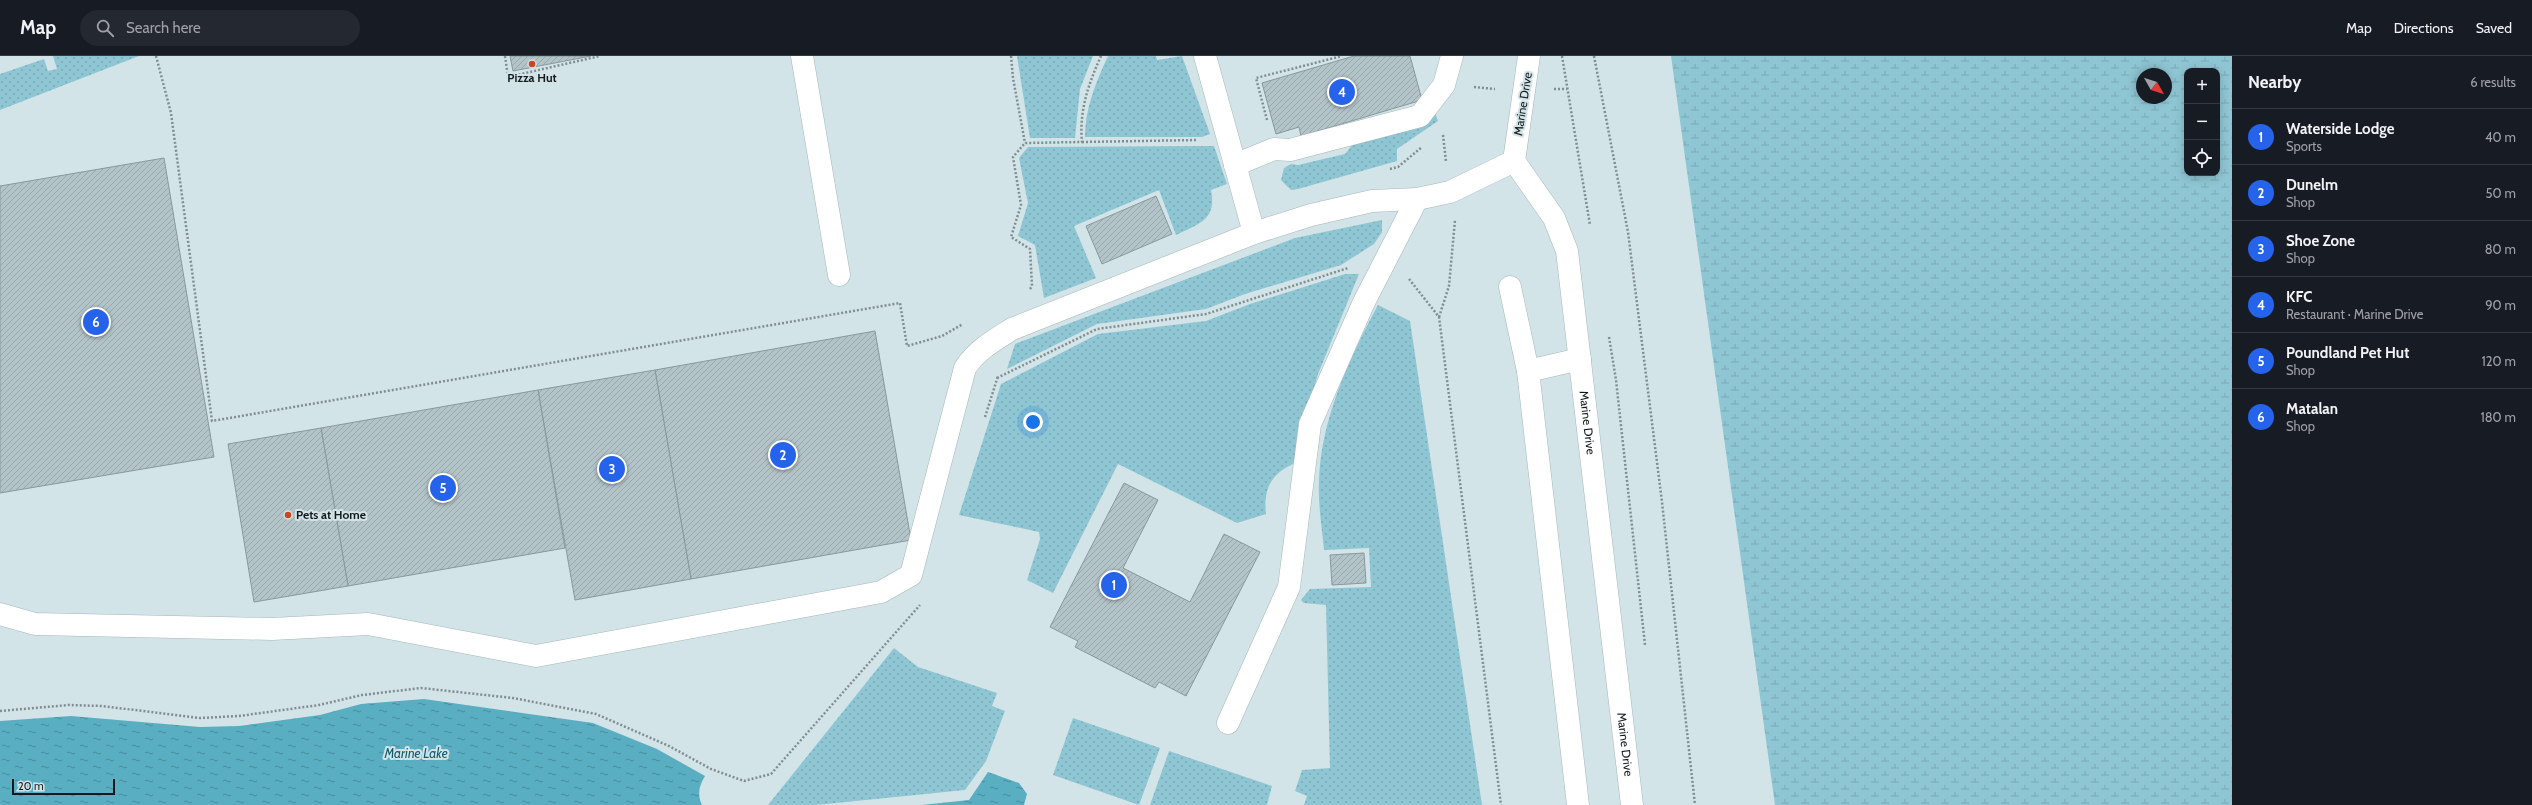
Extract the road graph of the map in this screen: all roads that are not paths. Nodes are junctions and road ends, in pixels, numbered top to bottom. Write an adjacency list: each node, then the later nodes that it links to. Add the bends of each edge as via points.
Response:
1 (802, 56): 9 (street)
2 (1205, 56): 6 (street)
3 (1452, 56): 6 (street, via 1444,85 1420,116 1290,150 1274,149)
4 (1529, 56): 5 (street, Marine Drive)
5 (1514, 161): 7 (street, via 1450,192); 11 (street, Marine Drive, via 1562,233 1568,251)
6 (1235, 165): 8 (street)
7 (1417, 199): 8 (street, via 1372,201 1311,215); 14 (street, via 1364,302 1310,424 1289,587)
8 (1254, 233): 13 (street, via 1012,329 974,354 965,368 911,576 881,592 536,656 368,624 272,629 35,624)
9 (839, 275)
10 (1510, 288): 12 (street)
11 (1580, 359): 12 (street); 16 (street, Marine Drive)
12 (1528, 371): 15 (street)
13 (0, 614)
14 (1228, 723)
15 (1578, 805)
16 (1632, 805)

